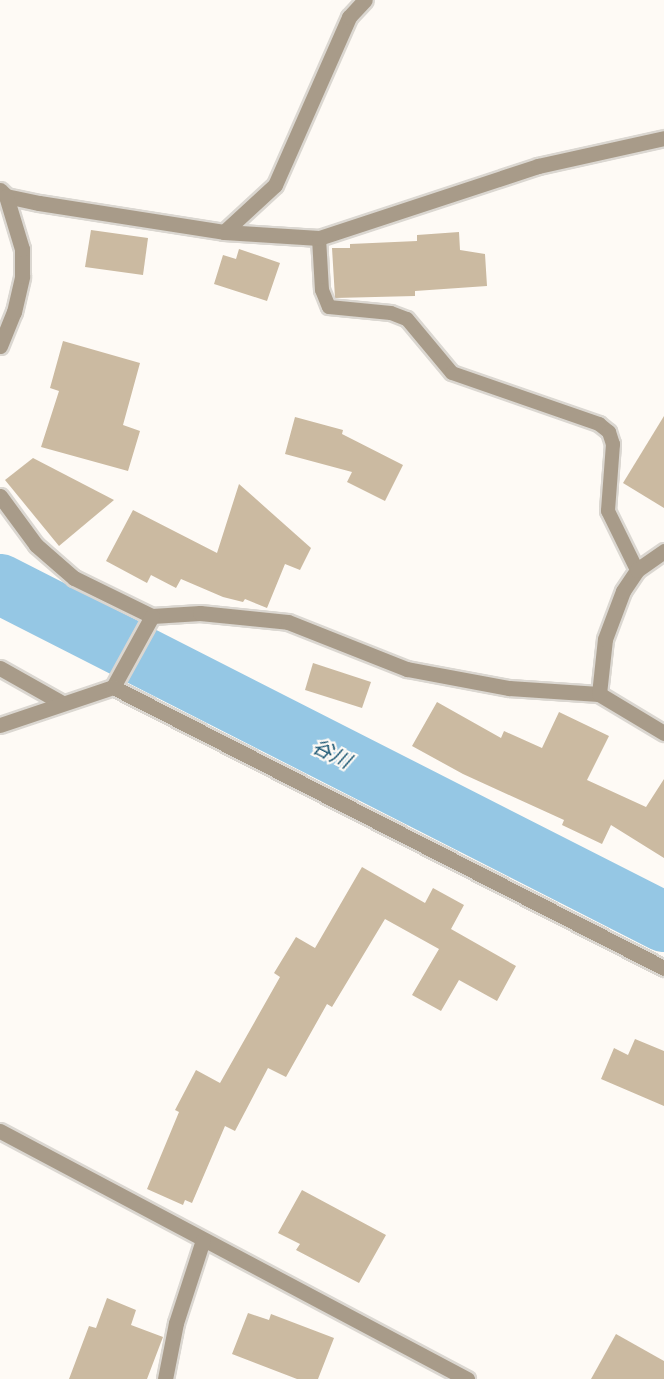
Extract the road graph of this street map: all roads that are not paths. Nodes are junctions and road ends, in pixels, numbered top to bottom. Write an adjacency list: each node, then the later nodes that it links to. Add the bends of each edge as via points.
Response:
1 (365, 0): 4 (street, via 349,17 275,185)
2 (664, 138): 5 (street, via 538,165)
3 (3, 193): 4 (street); 6 (street, via 22,249 22,276 14,312)
4 (224, 231): 5 (street)
5 (320, 238): 9 (lane, via 322,290 329,307 391,313 406,319 452,374 599,424 609,432 613,444 608,511)
6 (0, 346)
7 (0, 496): 10 (street, via 36,544 74,578)
8 (664, 551): 9 (street)
9 (637, 570): 13 (street, via 612,615 605,639)
10 (152, 616): 12 (street); 13 (street, via 200,613 288,622 407,669 508,688)
11 (0, 668): 14 (street)
12 (113, 687): 14 (street); 17 (street)
13 (599, 694): 16 (street)
14 (62, 704): 15 (street)
15 (0, 725)
16 (664, 733)
17 (664, 968)
18 (0, 1131): 19 (street)
19 (203, 1240): 20 (street, via 176,1323); 21 (street)
20 (165, 1379)
21 (467, 1379)

